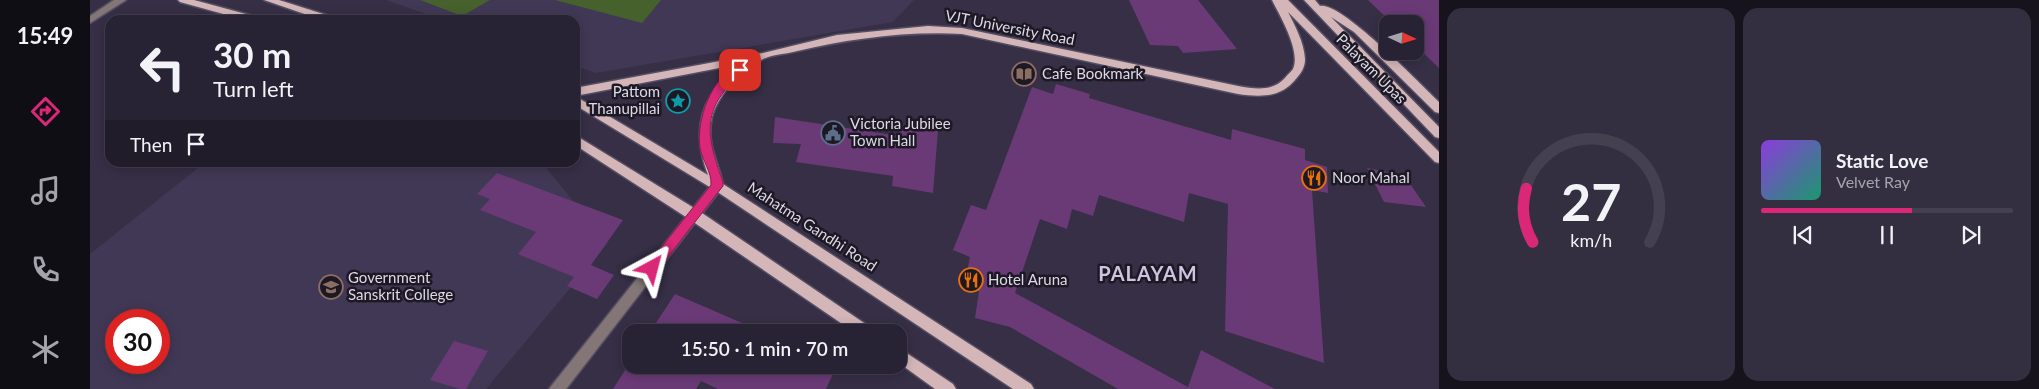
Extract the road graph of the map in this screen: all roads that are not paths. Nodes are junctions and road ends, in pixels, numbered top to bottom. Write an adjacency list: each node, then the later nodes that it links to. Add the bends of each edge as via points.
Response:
1 (121, 0): 9 (street)
2 (183, 0): 7 (main road)
3 (269, 0): 8 (main road)
4 (1277, 0): 10 (main road, VJT University Road, via 1295,37 1298,69 1278,90 1262,93 962,31 928,29 846,37)
5 (1282, 0): 16 (main road, Palayam Upas)
6 (1310, 0): 13 (main road, via 1358,30); 14 (main road, Palayam Upas)
7 (238, 15)
8 (316, 15)
9 (90, 20)
10 (763, 56): 11 (main road, VJT University Road); 17 (main road, via 725,82 710,104 705,128 706,149)
11 (580, 91)
12 (580, 103): 17 (main road, Mahatma Gandhi Road)
13 (1439, 109)
14 (1439, 134)
15 (580, 142): 18 (main road)
16 (1439, 159)
17 (717, 186): 18 (street); 23 (main road, Mahatma Gandhi Road)
18 (694, 215): 19 (main road); 21 (street)
19 (853, 324)
20 (907, 361): 22 (main road)
21 (557, 389)
22 (948, 389)
23 (1026, 389)

